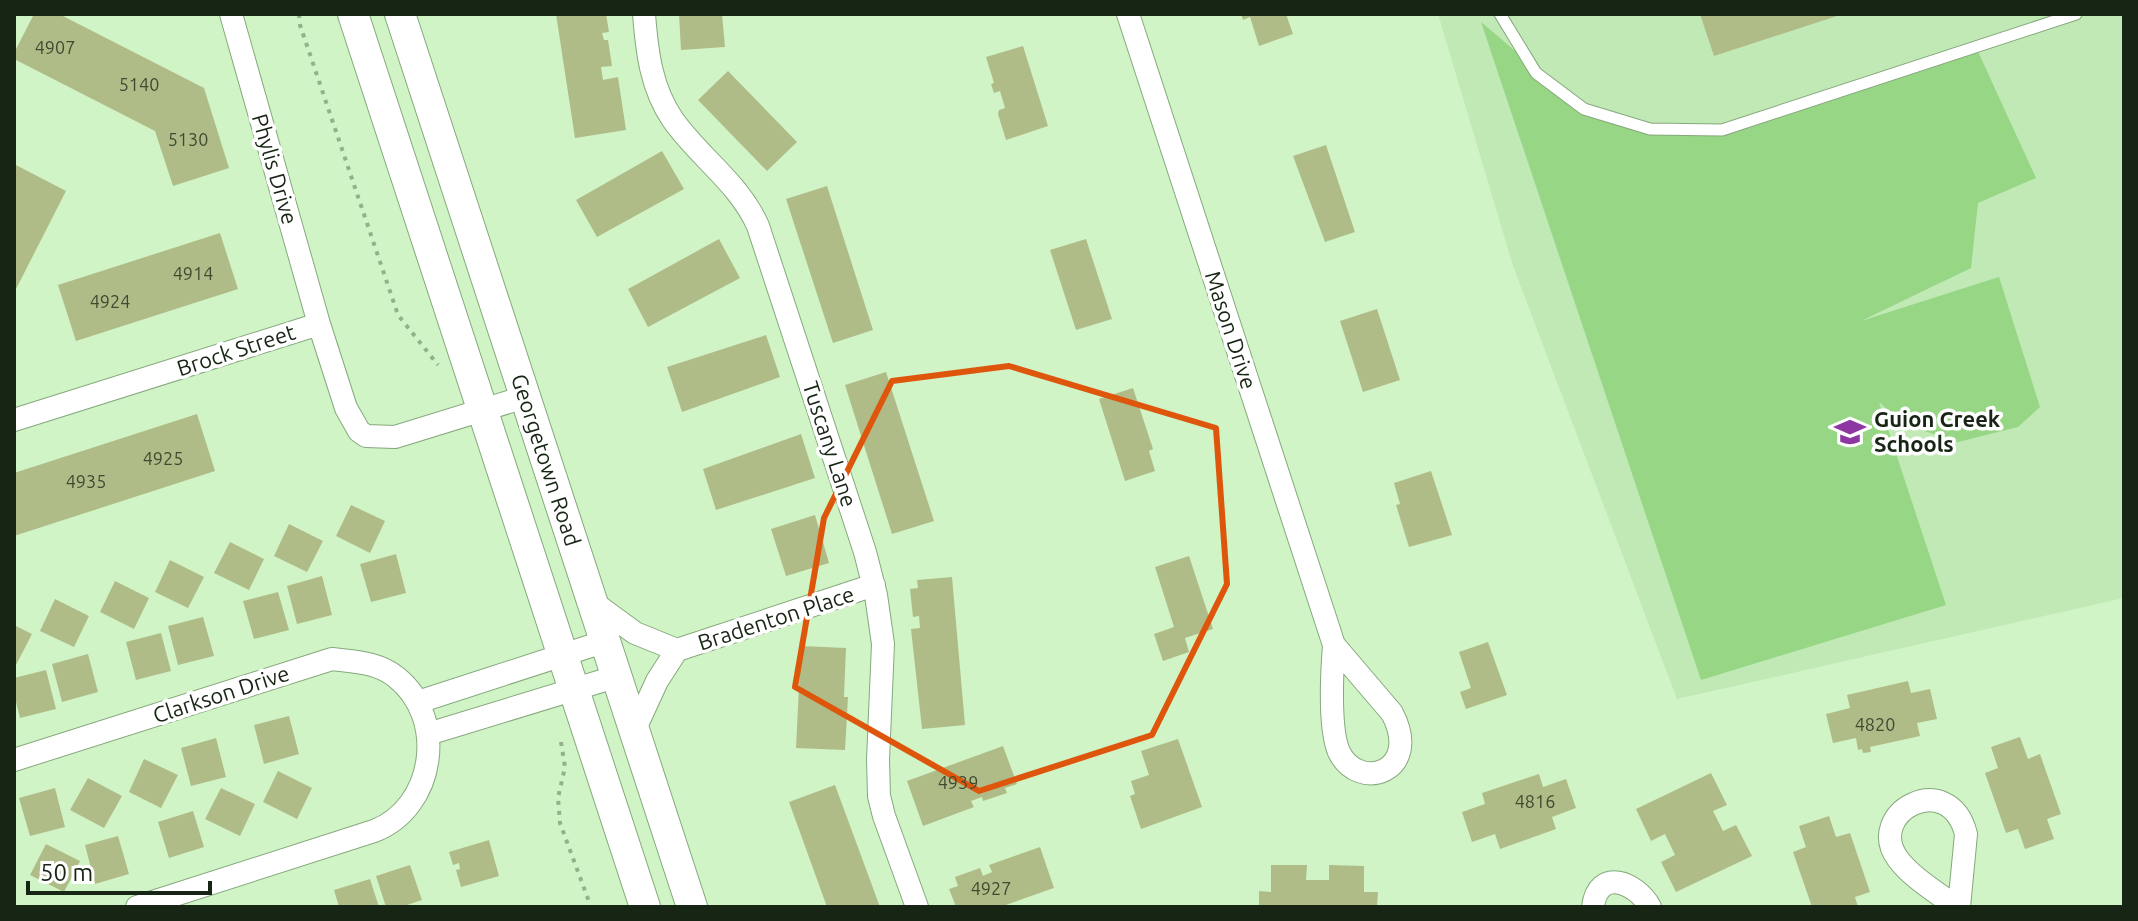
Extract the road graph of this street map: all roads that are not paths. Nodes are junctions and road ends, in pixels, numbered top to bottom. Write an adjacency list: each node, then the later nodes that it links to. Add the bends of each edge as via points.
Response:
1 (231, 14): 8 (street, Phylis Drive)
2 (353, 14): 10 (main road, Georgetown Road)
3 (400, 14): 9 (main road, Georgetown Road)
4 (644, 14): 12 (street, Tuscany Lane, via 651,70 666,108 732,185 758,226)
5 (1128, 14): 15 (street, Mason Drive)
6 (1500, 14): 7 (lane, via 1536,73 1584,109 1650,129 1722,130)
7 (2076, 14)
8 (319, 324): 10 (street, Brock Street, via 346,408 366,436 395,437); 11 (street, Brock Street)
9 (525, 397): 10 (street, Brock Street); 13 (main road, Georgetown Road)
10 (483, 411): 17 (main road, Georgetown Road)
11 (14, 420)
12 (874, 585): 16 (street, Bradenton Place); 26 (street, Tuscany Lane, via 883,644 879,796)
13 (594, 603): 14 (main road, Georgetown Road); 16 (street, via 635,633)
14 (606, 641): 17 (street); 18 (main road, Georgetown Road)
15 (1334, 645): 15 (street, Mason Drive, via 1333,703 1340,753 1363,772 1386,770 1401,753 1398,725)
16 (677, 650): 21 (street)
17 (562, 655): 19 (main road, Georgetown Road); 20 (street)
18 (618, 676): 19 (street); 21 (main road, Georgetown Road)
19 (573, 690): 20 (street); 24 (main road, Georgetown Road)
20 (423, 717): 22 (street, Clarkson Drive, via 408,688 389,672 365,662 332,659); 23 (street, via 427,764 419,791 385,827)
21 (635, 729): 25 (main road, Georgetown Road)
22 (14, 760)
23 (137, 907)
24 (645, 907)
25 (692, 907)
26 (917, 907)
27 (1593, 907): 28 (street, via 1598,891 1617,882 1636,888)
28 (1650, 907)
29 (1958, 907): 29 (street, via 1963,823 1947,805 1923,800 1911,804 1901,810 1890,832 1896,857)

